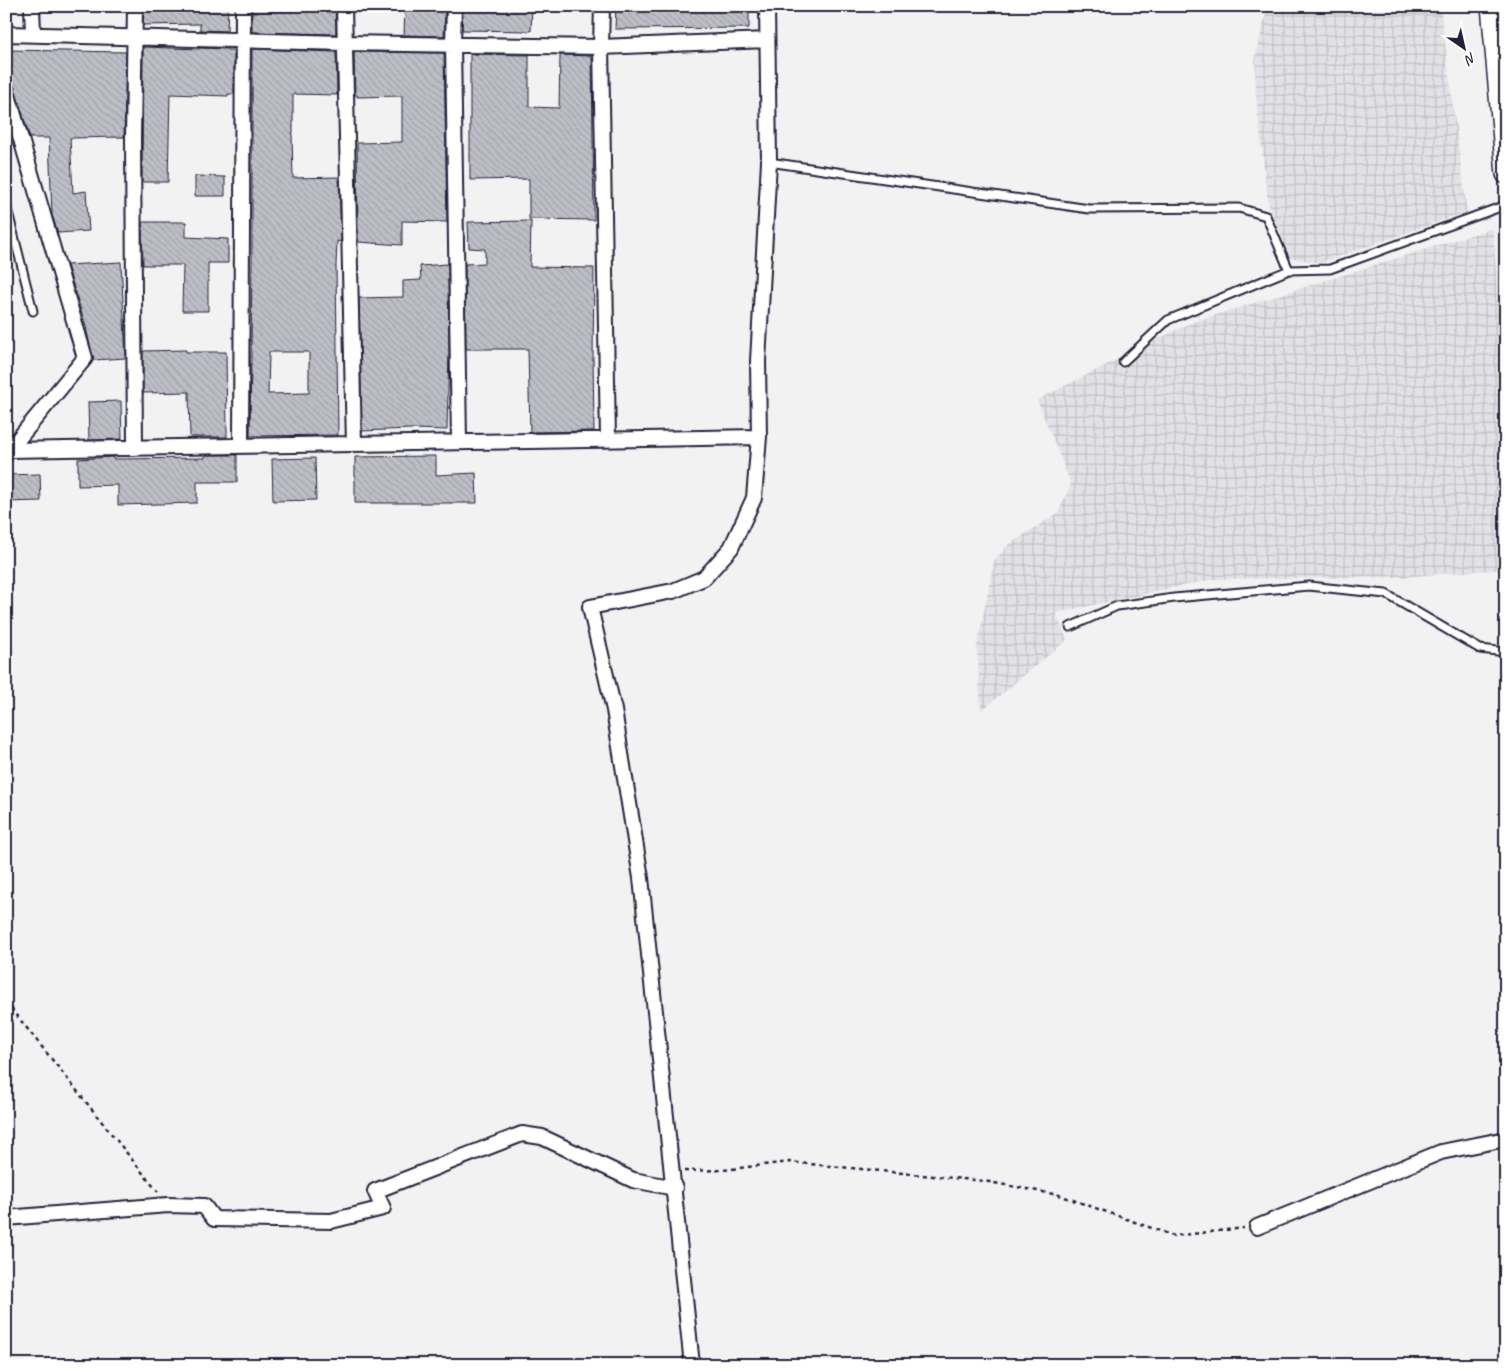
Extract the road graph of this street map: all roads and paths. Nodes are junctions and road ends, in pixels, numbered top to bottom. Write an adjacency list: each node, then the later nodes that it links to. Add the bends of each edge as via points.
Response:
1 (32, 6): 9 (street)
2 (134, 6): 11 (street)
3 (243, 6): 12 (street)
4 (344, 6): 14 (street)
5 (454, 6): 15 (street)
6 (602, 6): 16 (street)
7 (767, 6): 13 (street)
8 (1491, 6): 19 (main road)
9 (33, 33): 10 (street); 11 (street)
10 (6, 34)
11 (134, 38): 12 (street); 30 (street)
12 (243, 40): 14 (street); 29 (street)
13 (767, 40): 16 (street); 18 (street)
14 (344, 43): 15 (street); 28 (street)
15 (453, 44): 16 (street); 27 (street)
16 (601, 47): 26 (street)
17 (6, 88): 31 (street, via 85,358)
18 (770, 162): 22 (lane, via 1089,209 1240,208 1266,216); 25 (street, via 758,361)
19 (1506, 174)
20 (6, 204): 23 (lane)
21 (1506, 205): 22 (lane, via 1330,269)
22 (1289, 270): 24 (lane, via 1168,320)
23 (33, 311)
24 (1123, 362)
25 (759, 437): 26 (street); 36 (street, via 754,498 732,548 704,578 673,591 590,607 614,710 642,878)
26 (608, 439): 27 (street)
27 (459, 442): 28 (street)
28 (354, 444): 29 (street)
29 (241, 446): 30 (street)
30 (135, 448): 31 (street)
31 (8, 452)
32 (1070, 627): 33 (lane, via 1117,606 1309,586 1386,594 1480,649)
33 (1506, 652)
34 (6, 1002): 38 (path)
35 (1506, 1139): 40 (street, via 1441,1152)
36 (673, 1172): 37 (street); 40 (path, via 789,1162 984,1181 1059,1195 1174,1236)
37 (675, 1188): 38 (street, via 632,1180 542,1137 522,1134 375,1191 383,1208 331,1221 214,1219 204,1206); 41 (street)
38 (168, 1204): 39 (street)
39 (6, 1218)
40 (1257, 1227)
41 (692, 1365)

